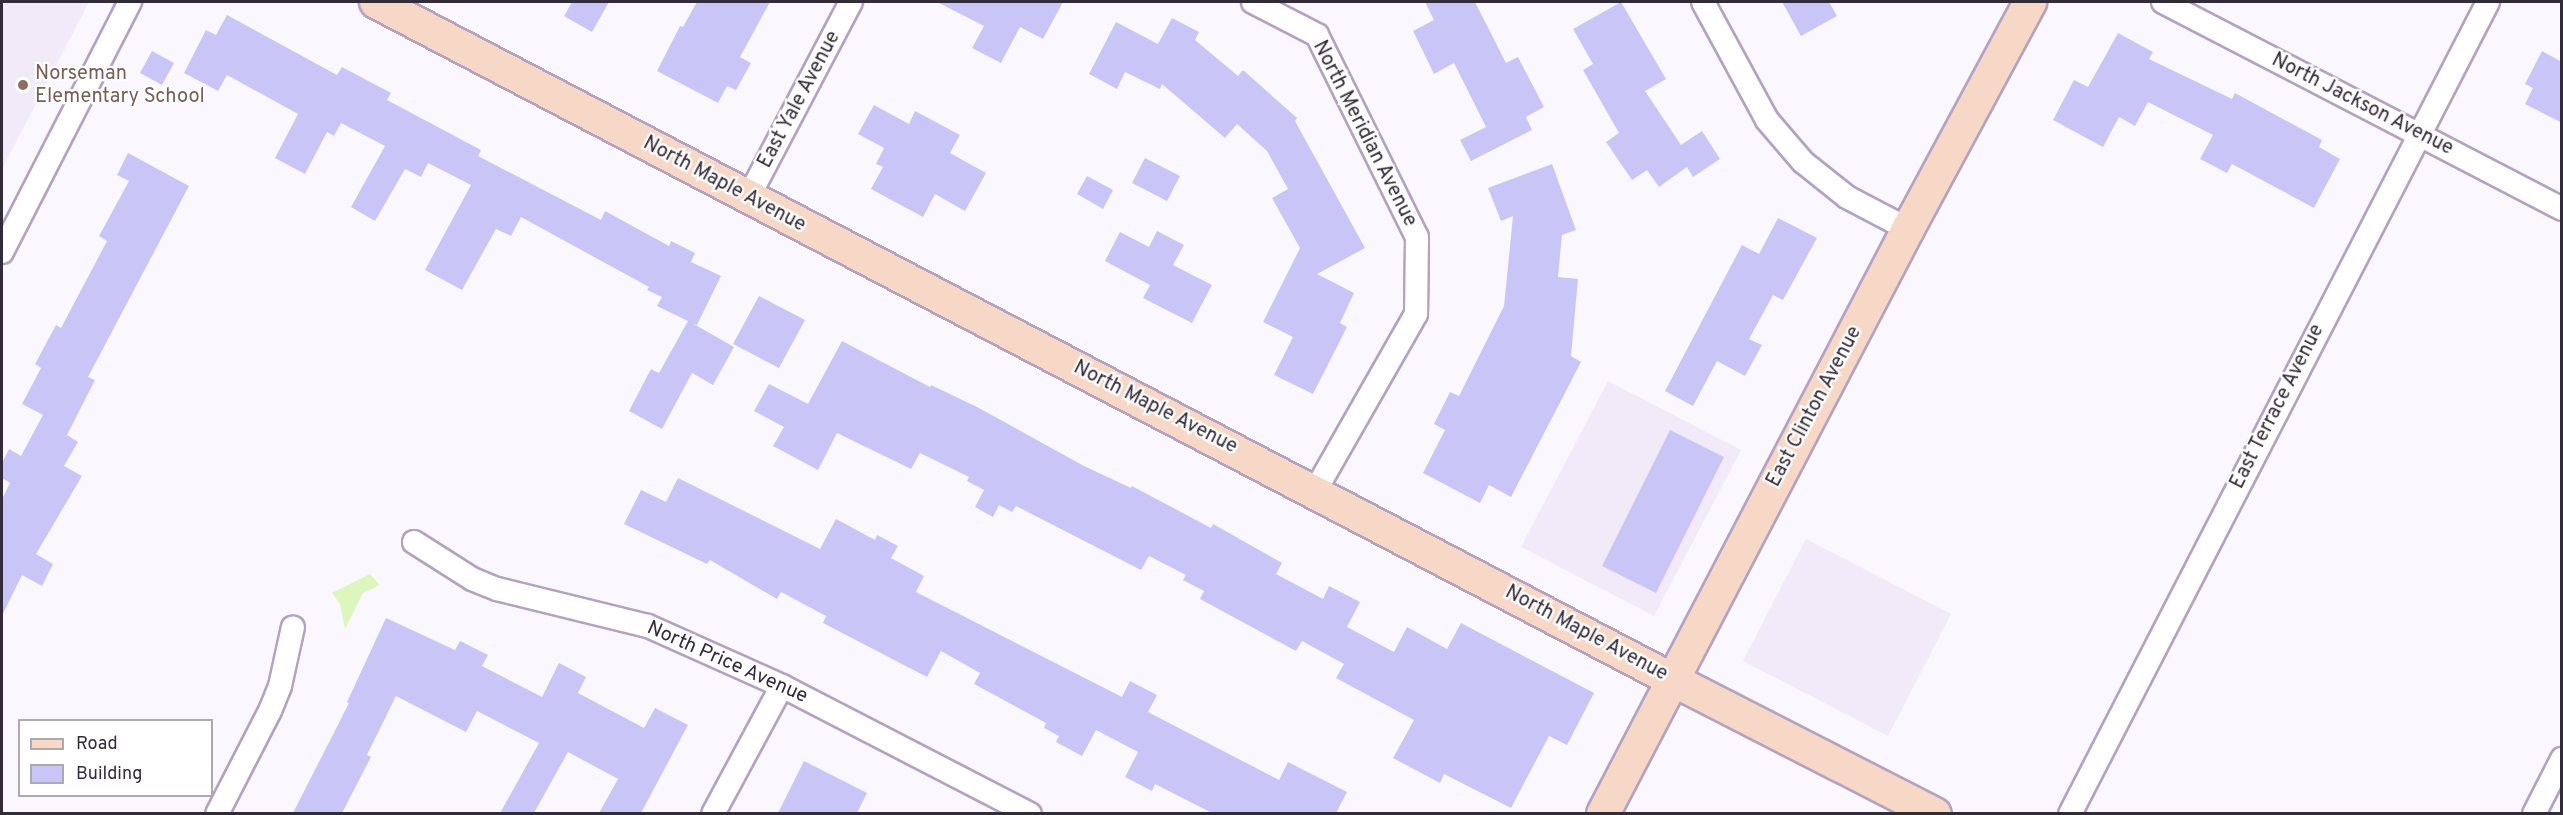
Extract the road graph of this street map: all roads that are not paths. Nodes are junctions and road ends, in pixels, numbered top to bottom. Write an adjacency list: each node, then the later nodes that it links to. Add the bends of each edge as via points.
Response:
1 (130, 2): 13 (street)
2 (851, 2): 10 (street, East Yale Avenue)
3 (1253, 2): 14 (street, North Meridian Avenue, via 1317,35 1417,237 1416,314)
4 (1703, 2): 12 (street, via 1767,120 1803,162 1847,197)
5 (2030, 2): 12 (street, East Clinton Avenue)
6 (2163, 2): 9 (street, North Jackson Avenue)
7 (2488, 2): 9 (street, East Terrace Avenue)
8 (385, 4): 10 (street, North Maple Avenue)
9 (2418, 135): 11 (street, North Jackson Avenue); 25 (street, East Terrace Avenue)
10 (748, 198): 14 (street, North Maple Avenue)
11 (2562, 208)
12 (1908, 229): 17 (street, East Clinton Avenue)
13 (2, 252)
14 (1316, 491): 17 (street, North Maple Avenue)
15 (414, 542): 18 (street, North Price Avenue, via 497,590 648,626)
16 (293, 627): 20 (street, via 280,686 270,711)
17 (1672, 680): 23 (street, East Clinton Avenue); 24 (street, North Maple Avenue)
18 (782, 686): 21 (street); 22 (street, North Price Avenue)
19 (2562, 759): 26 (street)
20 (217, 813)
21 (713, 813)
22 (1030, 813)
23 (1603, 813)
24 (1935, 813)
25 (2070, 813)
26 (2534, 813)

